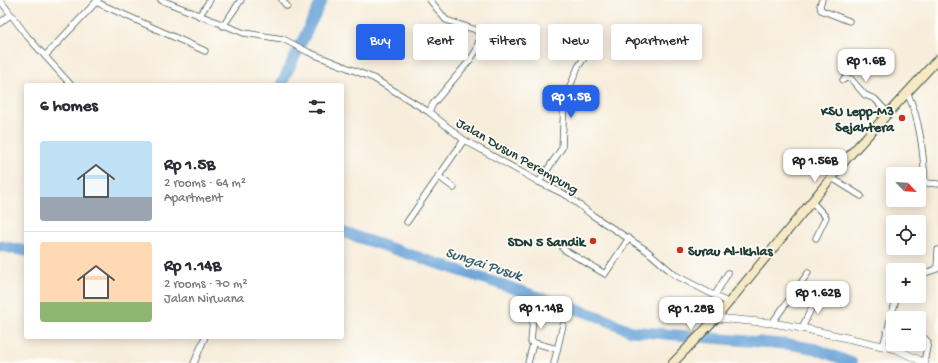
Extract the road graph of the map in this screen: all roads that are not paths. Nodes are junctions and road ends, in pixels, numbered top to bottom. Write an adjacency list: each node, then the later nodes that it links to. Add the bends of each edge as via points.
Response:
1 (0, 0): 11 (street)
2 (160, 0): 9 (street, Jalan Dusun Perempung)
3 (210, 0): 12 (street)
4 (241, 0): 15 (street)
5 (282, 0): 10 (street)
6 (430, 0): 23 (street, via 446,20 477,30 480,36 473,56)
7 (822, 0): 13 (street, via 821,10)
8 (97, 1): 16 (street); 17 (street)
9 (172, 2): 12 (street, Jalan Dusun Perempung)
10 (287, 6)
11 (10, 15): 14 (street); 17 (street)
12 (199, 16): 15 (street, Jalan Dusun Perempung)
13 (849, 22)
14 (0, 23)
15 (223, 26): 23 (street, Jalan Dusun Perempung, via 244,33 283,39 373,78)
16 (205, 51)
17 (45, 56): 21 (street)
18 (583, 60): 28 (street, via 564,101 562,148)
19 (938, 60): 22 (main road)
20 (843, 80): 24 (street, via 850,79)
21 (69, 83)
22 (907, 92): 24 (main road); 29 (street, via 920,133 924,181)
23 (429, 112): 25 (street, Jalan Dusun Perempung)
24 (888, 113): 27 (main road)
25 (464, 140): 26 (street); 28 (street, Jalan Dusun Perempung)
26 (438, 176): 30 (street); 33 (street)
27 (832, 178): 31 (street); 32 (main road)
28 (539, 182): 34 (street, Jalan Dusun Perempung, via 559,191)
29 (938, 184)
30 (454, 188)
31 (861, 196)
32 (813, 203): 35 (street, via 826,217); 44 (main road)
33 (406, 222)
34 (629, 238): 36 (street, via 605,274); 43 (street, Jalan Dusun Perempung, via 675,275)
35 (816, 238)
36 (563, 249)
37 (938, 250): 38 (street)
38 (938, 269): 41 (street)
39 (728, 273): 43 (street)
40 (808, 273): 47 (street)
41 (926, 273)
42 (818, 294): 50 (street)
43 (715, 295): 44 (street, Jalan Dusun Perempung)
44 (729, 303): 48 (main road)
45 (896, 303): 54 (street)
46 (533, 318): 53 (street)
47 (772, 323): 48 (street); 50 (street)
48 (712, 324): 59 (main road)
49 (563, 325): 55 (street)
50 (802, 328): 54 (street)
51 (204, 339): 56 (street)
52 (926, 340): 60 (street, via 928,342)
53 (533, 344): 55 (street); 57 (street)
54 (883, 346): 60 (street, via 901,351)
55 (558, 350): 58 (street)
56 (194, 363)
57 (528, 363)
58 (554, 363)
59 (673, 363)
60 (924, 363)

